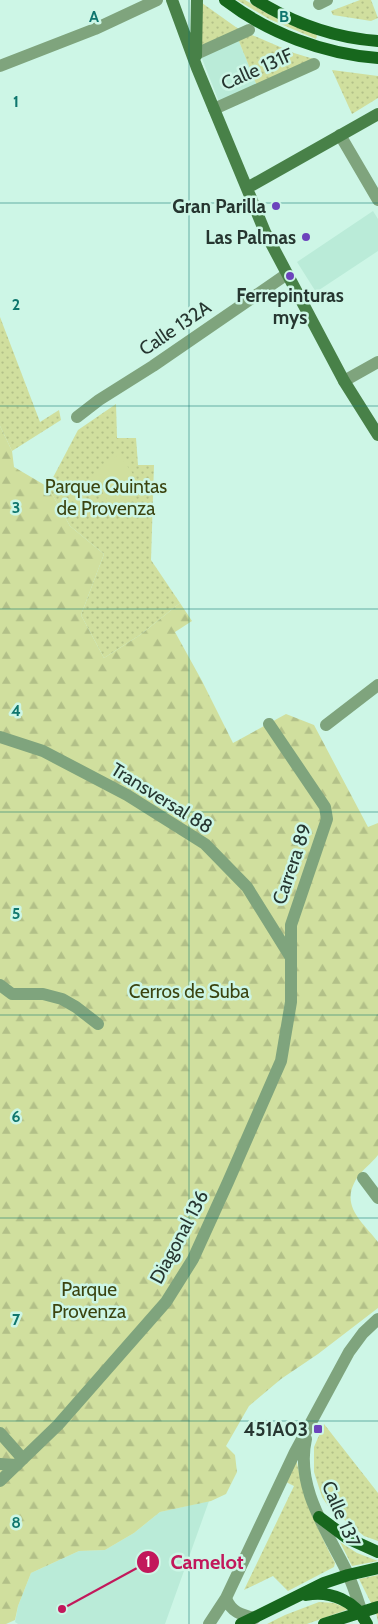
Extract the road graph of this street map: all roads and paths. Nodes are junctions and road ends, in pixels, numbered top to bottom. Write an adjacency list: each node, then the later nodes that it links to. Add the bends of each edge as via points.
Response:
1 (157, 0): 11 (street)
2 (172, 0): 12 (main road)
3 (198, 0): 8 (main road)
4 (225, 0): 9 (main road, via 266,26 311,44 360,57)
5 (256, 0): 7 (main road, via 323,32)
6 (249, 30): 8 (street)
7 (378, 40)
8 (196, 54): 12 (main road)
9 (378, 58)
10 (314, 64): 13 (street, Calle 131F)
11 (0, 66)
12 (197, 68): 13 (main road)
13 (214, 109): 16 (main road)
14 (378, 114): 15 (main road)
15 (340, 136): 16 (main road); 17 (street)
16 (246, 188): 18 (main road)
17 (376, 192)
18 (286, 274): 20 (main road); 21 (street, Calle 132A)
19 (378, 362): 20 (street)
20 (344, 381): 22 (main road)
21 (81, 414)
22 (376, 428)
23 (378, 685): 25 (street)
24 (269, 724): 27 (street, Carrera 89, via 325,807 327,819 291,925)
25 (326, 725)
26 (0, 737): 27 (street, Transversal 88, via 43,751 126,795 204,844 247,887)
27 (290, 956): 35 (street, Diagonal 136, via 292,1002 281,1061 193,1259 166,1302 58,1425)
28 (0, 985): 29 (street, via 12,994 43,994 62,999)
29 (98, 1024)
30 (363, 1178): 31 (street)
31 (378, 1198)
32 (378, 1319): 33 (street, Calle 137, via 356,1342)
33 (312, 1420): 38 (street, Calle 137, via 304,1449 305,1475); 42 (street, Calle 137)
34 (0, 1433): 35 (street)
35 (20, 1462): 36 (street); 37 (street, Diagonal 136)
36 (0, 1464)
37 (0, 1481)
38 (319, 1517): 39 (main road, via 347,1538); 41 (street, Calle 137)
39 (378, 1552)
40 (378, 1568): 41 (main road)
41 (348, 1575): 43 (main road); 47 (street, Calle 137)
42 (226, 1598): 45 (street, via 228,1605 237,1613); 48 (street, Calle 137)
43 (278, 1606): 45 (main road); 47 (main road, via 300,1597 330,1595 345,1600)
44 (378, 1607): 46 (main road)
45 (255, 1618): 49 (main road)
46 (330, 1622)
47 (366, 1622)
48 (209, 1624)
49 (241, 1624)

